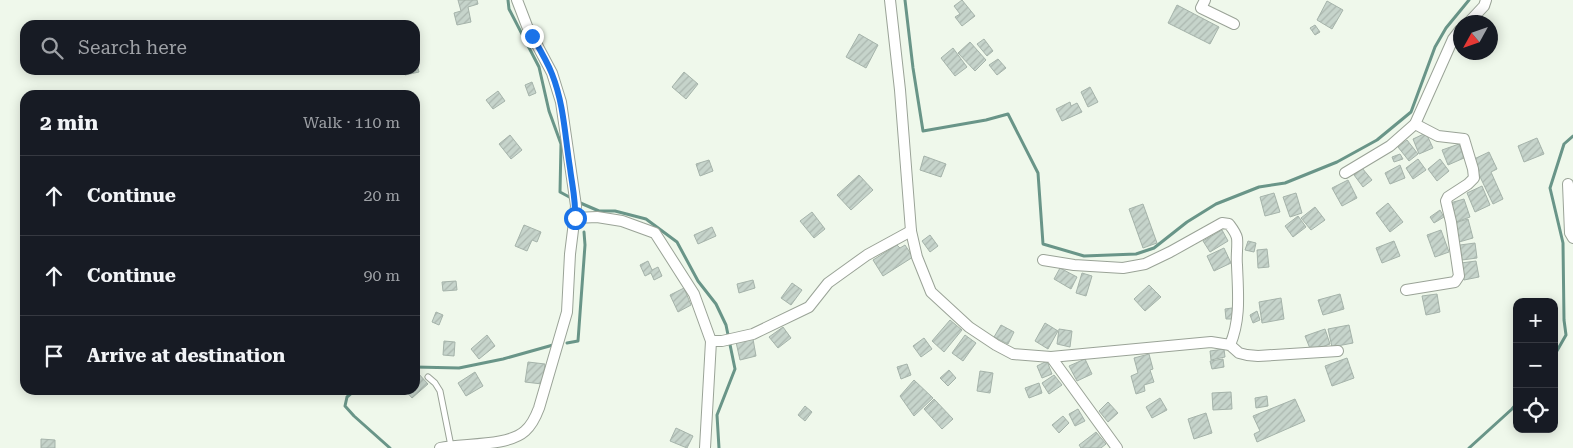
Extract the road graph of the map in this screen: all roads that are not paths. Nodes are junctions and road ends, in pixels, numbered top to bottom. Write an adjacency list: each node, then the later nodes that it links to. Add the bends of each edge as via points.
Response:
1 (517, 0): 11 (street, via 552,73 561,102 574,187)
2 (890, 0): 12 (street)
3 (1205, 0): 6 (street, via 1201,8)
4 (1486, 0): 5 (street)
5 (1475, 15)
6 (1234, 24)
7 (1453, 39): 8 (street)
8 (1416, 124): 9 (street, via 1390,146); 15 (street, via 1438,136 1464,139 1474,178 1446,201 1459,276 1455,282)
9 (1344, 172)
10 (1568, 184): 13 (street, via 1570,233)
11 (575, 218): 16 (street, via 622,220 655,233 694,294); 21 (street, via 567,312 533,421 524,432 511,439)
12 (911, 231): 16 (street, via 867,255 828,283 809,307 753,334); 19 (street, via 931,292 969,327 1013,354)
13 (1573, 238)
14 (1043, 260): 17 (street, via 1123,268 1145,264 1222,223 1229,224 1236,237 1239,291 1236,332)
15 (1406, 290)
16 (717, 341): 23 (street)
17 (1230, 345): 18 (street, via 1239,353 1258,356); 19 (street, via 1211,342)
18 (1338, 350)
19 (1051, 357): 24 (street)
20 (428, 377): 21 (lane, via 440,391)
21 (451, 446): 22 (street)
22 (440, 448)
23 (706, 448)
24 (1117, 448)

